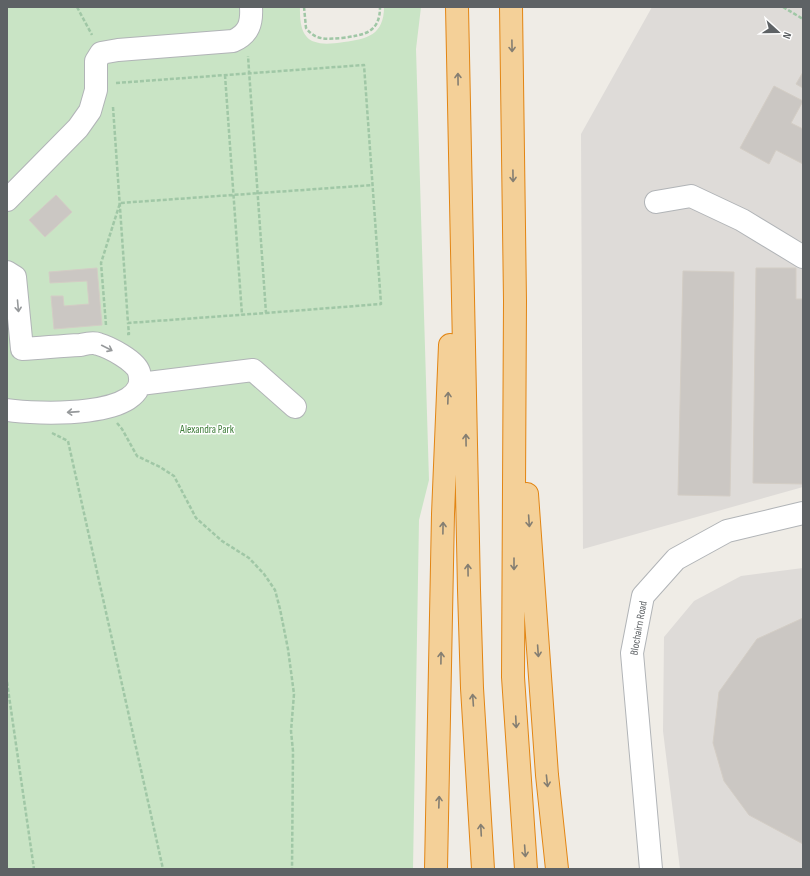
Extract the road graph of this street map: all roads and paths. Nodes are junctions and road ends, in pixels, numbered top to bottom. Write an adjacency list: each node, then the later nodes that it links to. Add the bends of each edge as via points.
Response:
1 (78, 7): 10 (path)
2 (251, 7): 9 (street, via 250,25)
3 (304, 7): 4 (path, via 306,28 316,38 323,40 362,36 369,32 378,20)
4 (380, 7)
5 (457, 7): 15 (highway, one-way to 5)
6 (511, 7): 24 (highway, one-way to 24)
7 (783, 7): 8 (path)
8 (803, 19)
9 (241, 38): 10 (street, via 233,41); 11 (path, via 248,54)
10 (101, 53): 19 (street, via 96,61 96,90 90,111 78,128)
11 (249, 73): 12 (path); 16 (path, via 364,65); 17 (path)
12 (225, 75): 13 (path); 18 (path)
13 (111, 83)
14 (113, 106): 21 (path)
15 (458, 118): 39 (highway, one-way to 15, via 443,514); 40 (highway, one-way to 15, via 472,688)
16 (373, 185): 17 (path); 25 (path, via 382,304)
17 (257, 193): 18 (path); 25 (path)
18 (234, 195): 21 (path); 26 (path)
19 (7, 200)
20 (656, 202): 22 (street, via 692,196 742,220)
21 (120, 203): 26 (path, via 128,323); 27 (path, via 101,262)
22 (803, 257)
23 (7, 272): 28 (street, one-way to 28, via 15,277 22,349 97,343 131,360 140,373)
24 (515, 301): 41 (highway, one-way to 41, via 513,677); 42 (highway, one-way to 42, via 540,690)
25 (266, 313): 26 (path)
26 (242, 315)
27 (106, 327)
28 (140, 384): 29 (street, via 253,370); 30 (street, via 136,394 126,401)
29 (295, 407)
30 (104, 408): 31 (street, one-way to 31, via 28,414); 38 (path, via 122,429 137,456 174,476 196,518 222,541 249,558 275,590 288,650 294,694 291,731)
31 (7, 410)
32 (48, 431): 37 (path, via 68,441)
33 (803, 513): 43 (street, Blochairn Road, via 726,531 676,559 644,596 632,653)
34 (7, 682): 35 (path)
35 (8, 700): 36 (path)
36 (34, 869)
37 (163, 869)
38 (292, 869)
39 (436, 869)
40 (483, 869)
41 (526, 869)
42 (557, 869)
43 (651, 869)

